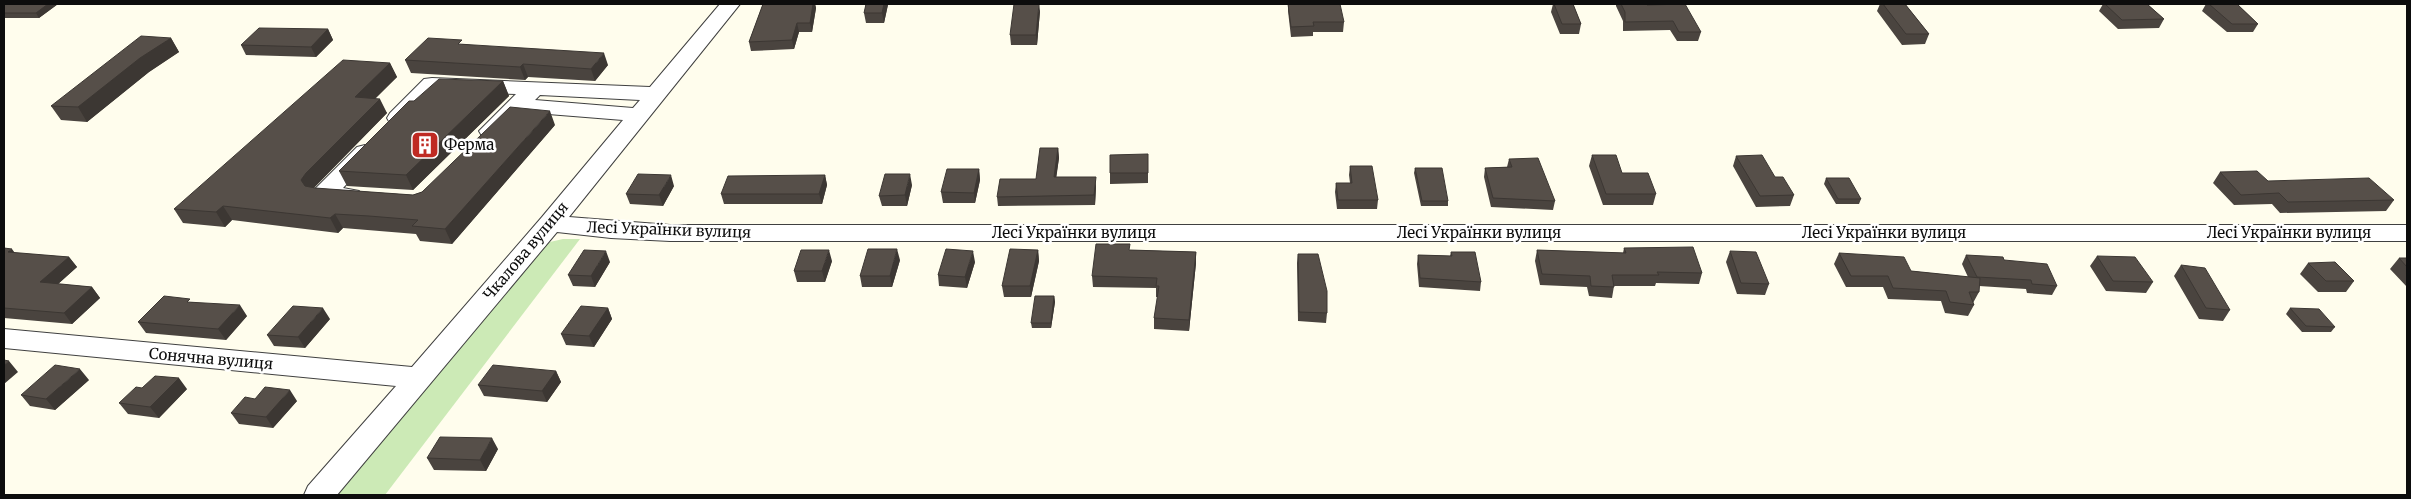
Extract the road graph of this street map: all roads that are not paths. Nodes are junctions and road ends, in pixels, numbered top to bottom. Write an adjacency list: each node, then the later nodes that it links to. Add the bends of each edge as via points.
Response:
1 (730, 4): 3 (street, Чкалова вулиця)
2 (534, 88): 3 (street); 4 (street); 7 (street, via 432,84 323,194)
3 (657, 94): 5 (street, Чкалова вулиця)
4 (517, 105): 5 (street); 6 (street)
5 (640, 115): 8 (street, Чкалова вулиця)
6 (475, 146)
7 (371, 197)
8 (551, 223): 9 (street, Лесі Українки вулиця, via 670,233); 11 (street, Чкалова вулиця)
9 (2407, 233)
10 (4, 339): 11 (street, Сонячна вулиця)
11 (418, 378): 12 (street, Чкалова вулиця)
12 (319, 495)

